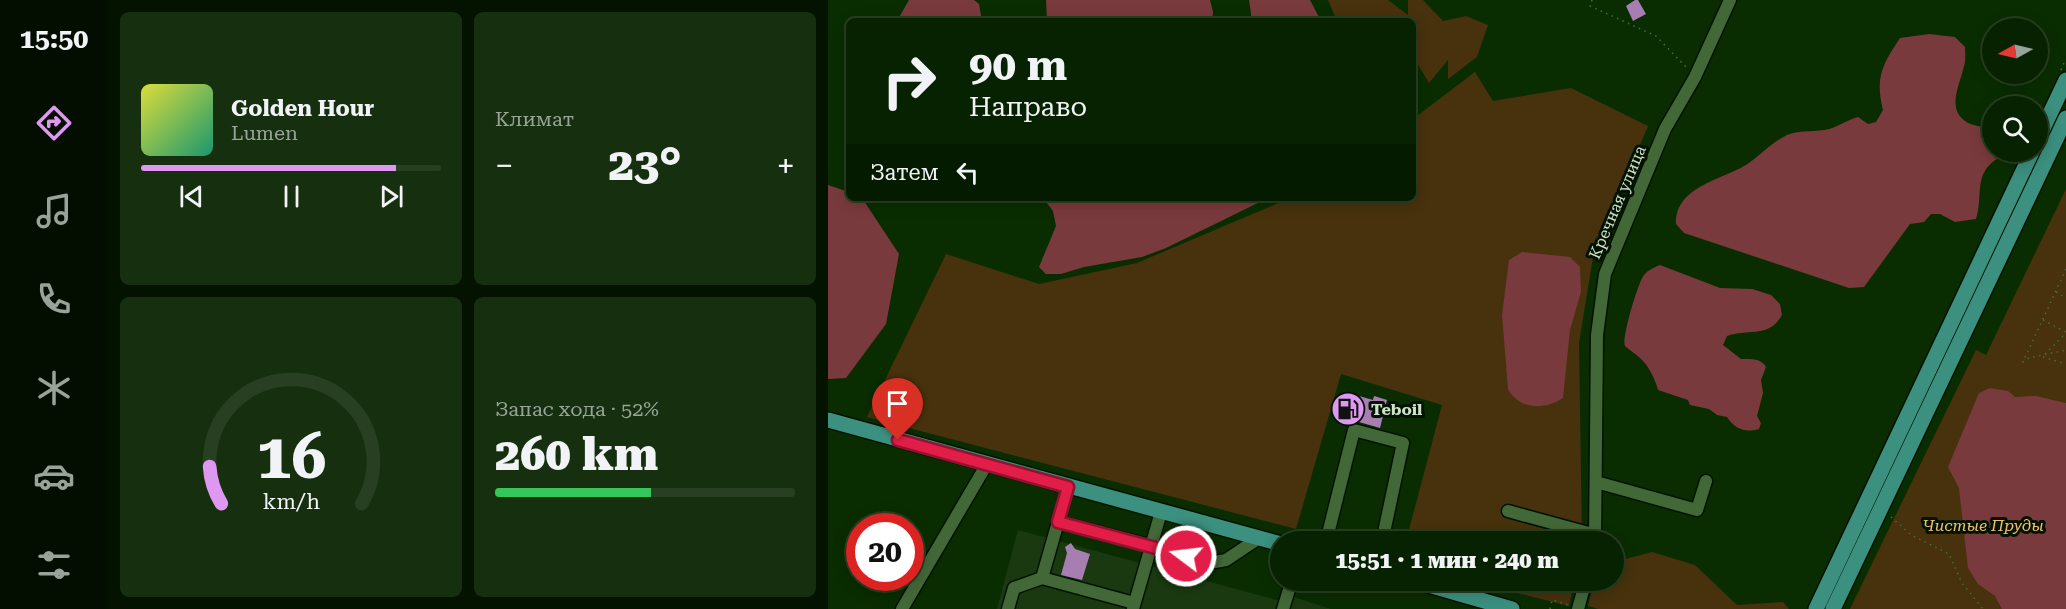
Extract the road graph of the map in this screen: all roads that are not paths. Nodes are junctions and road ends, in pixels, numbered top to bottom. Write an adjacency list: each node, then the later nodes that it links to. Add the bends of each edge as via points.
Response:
1 (1730, 0): 9 (street, Кречная улица, via 1695,77 1665,129 1605,274 1597,335)
2 (2066, 80): 3 (main road)
3 (2048, 118)
4 (2066, 118): 33 (main road)
5 (2027, 162): 32 (main road)
6 (828, 420): 7 (main road)
7 (987, 464): 10 (main road); 27 (street)
8 (1706, 481): 9 (street, via 1697,510)
9 (1596, 482): 17 (street, Кречная улица)
10 (1068, 487): 12 (main road); 13 (street)
11 (1508, 511): 16 (street)
12 (1161, 512): 18 (main road); 20 (street)
13 (1058, 522): 20 (street); 21 (street)
14 (1329, 531): 15 (street, via 1354,430 1403,443)
15 (1384, 531)
16 (1572, 531)
17 (1595, 531)
18 (1259, 538): 19 (main road); 20 (street, via 1227,560 1215,562)
19 (1270, 541)
20 (1150, 546): 25 (street)
21 (1042, 578): 25 (street); 28 (street, via 1014,588)
22 (1289, 591): 29 (street)
23 (1445, 591): 26 (main road)
24 (1583, 591): 31 (street)
25 (1134, 606)
26 (1494, 607): 30 (main road)
27 (902, 609)
28 (1008, 609)
29 (1283, 609)
30 (1512, 609)
31 (1578, 609)
32 (1816, 609)
33 (1833, 609)

